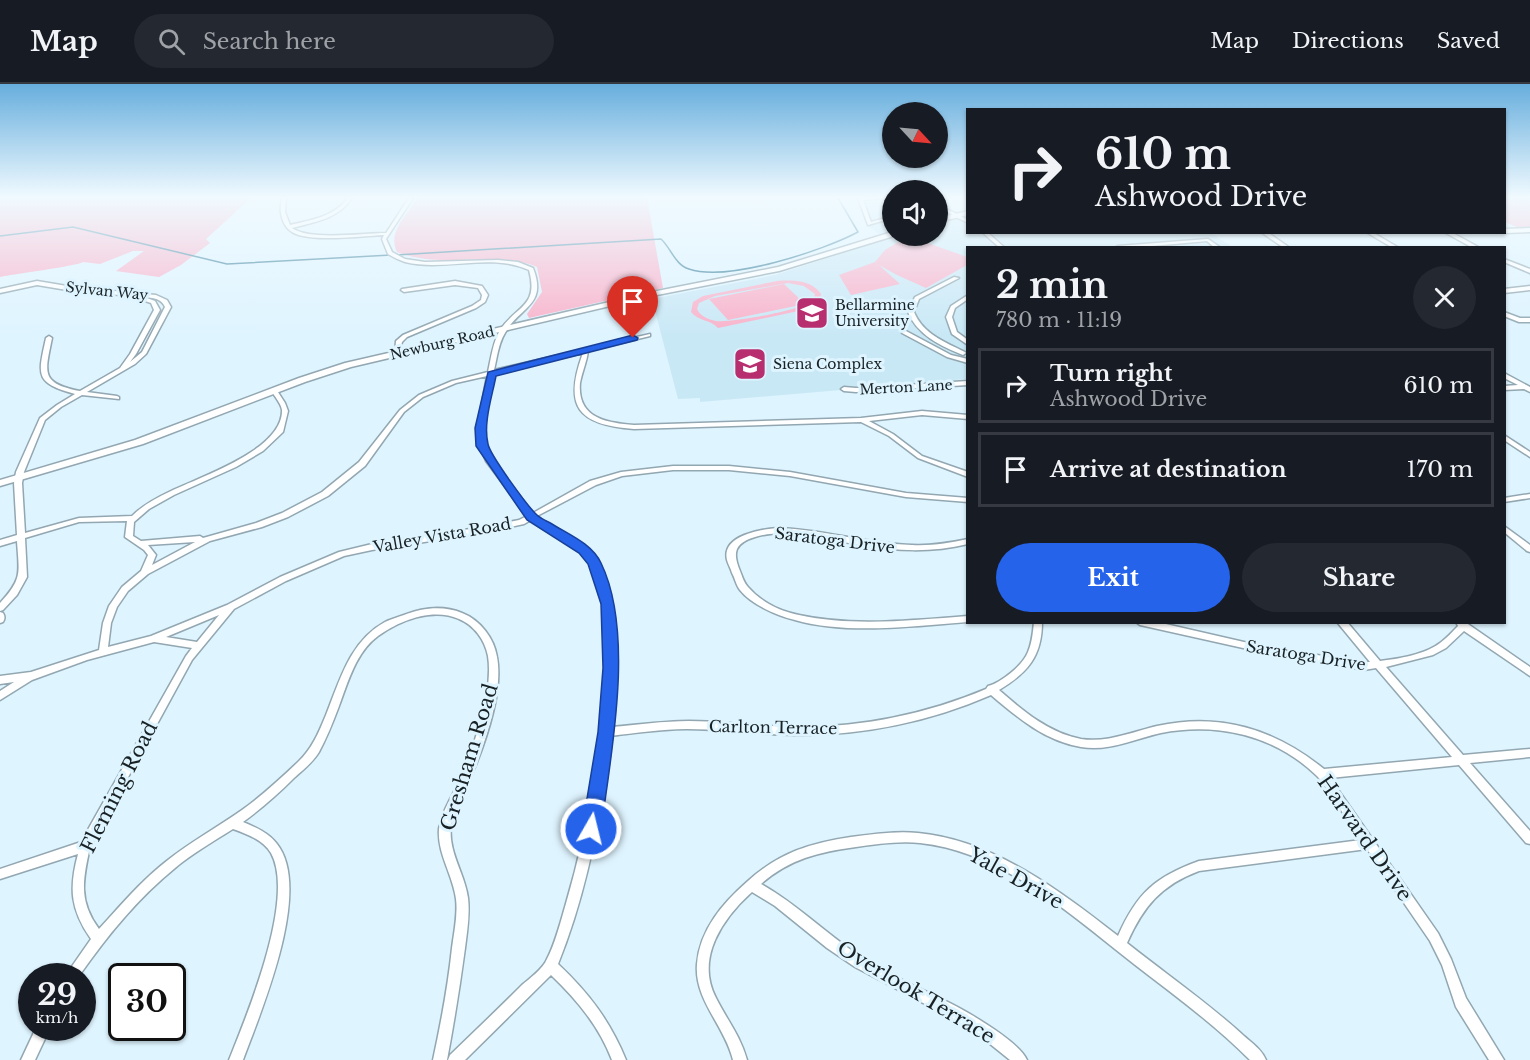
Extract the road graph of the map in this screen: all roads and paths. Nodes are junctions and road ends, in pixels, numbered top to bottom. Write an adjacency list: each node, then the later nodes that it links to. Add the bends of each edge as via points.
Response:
1 (384, 244): 18 (street, via 401,258 440,264 511,261 528,266 535,277 534,293)
2 (861, 244): 18 (main road, Newburg Road, via 779,269)
3 (1162, 244): 4 (street)
4 (1131, 246)
5 (1506, 261): 6 (street)
6 (1530, 271)
7 (956, 278): 19 (street, via 914,303 911,312)
8 (52, 284): 9 (street); 12 (street, Sylvan Way, via 30,283); 23 (street, Sylvan Way, via 162,299 168,307)
9 (44, 288): 14 (street, Sylvan Way, via 21,288); 24 (street, Sylvan Way, via 153,302 157,310)
10 (1530, 288): 13 (street)
11 (404, 290): 27 (street, via 465,283 480,287 485,295 474,307 405,336 399,341)
12 (0, 291)
13 (1506, 291)
14 (0, 296)
15 (966, 297): 22 (street, via 953,307 949,317 954,333)
16 (1506, 315): 17 (street)
17 (1530, 320)
18 (506, 328): 27 (main road, Newburg Road); 31 (street, via 501,333)
19 (920, 328): 26 (street); 28 (street, via 904,332)
20 (648, 336): 25 (street)
21 (49, 338): 38 (street, via 44,378 56,387)
22 (966, 342)
23 (147, 347): 24 (street); 30 (street, Sylvan Way, via 134,363)
24 (136, 348): 30 (street, Sylvan Way)
25 (586, 352): 31 (street); 42 (street, via 579,403 588,416 609,426)
26 (965, 352): 28 (street)
27 (397, 353): 37 (main road, Newburg Road, via 323,372)
28 (956, 358): 29 (street)
29 (966, 360)
30 (123, 368): 38 (street, Sylvan Way)
31 (491, 375): 52 (street, via 481,428 482,446); 56 (street, via 440,387 415,400 362,464 317,499 259,525)
32 (1506, 376): 36 (street)
33 (966, 383): 34 (street, Merton Lane)
34 (844, 388)
35 (1506, 388): 36 (street)
36 (1528, 388)
37 (274, 390): 47 (main road, Newburg Road, via 139,442); 53 (street, via 285,408 285,416 267,443)
38 (82, 392): 39 (street); 47 (street, Sylvan Way, via 39,423)
39 (117, 398)
40 (903, 416): 41 (street, via 927,413); 42 (street); 43 (street)
41 (966, 417)
42 (861, 420): 43 (street)
43 (893, 428): 46 (street, via 920,457)
44 (1506, 438): 45 (street)
45 (1530, 455)
46 (966, 474)
47 (18, 478): 48 (main road, Newburg Road); 55 (street, Sylvan Way)
48 (0, 483)
49 (1530, 496): 51 (street)
50 (966, 500): 52 (street, Valley Vista Road, via 878,491 756,470 672,468 601,480)
51 (1506, 500)
52 (531, 517): 62 (street, Valley Vista Road, via 483,530 342,555 283,579); 78 (street, via 584,550 604,587 611,668)
53 (131, 518): 55 (street, via 79,520); 59 (street, via 128,534)
54 (1506, 530): 60 (street)
55 (21, 537): 58 (street); 63 (street, Sylvan Way, via 23,577)
56 (207, 538): 59 (street); 61 (street)
57 (966, 541): 64 (street, Saratoga Drive, via 927,548 889,547 774,530 740,540 733,547 731,558 738,580 750,596 790,617 868,624)
58 (0, 543)
59 (140, 543): 61 (street, via 152,555)
60 (1530, 549)
61 (145, 572): 71 (street, via 113,606)
62 (230, 607): 69 (street, Valley Vista Road); 70 (street, Fleming Road)
63 (0, 608)
64 (966, 619)
65 (1038, 624): 76 (street, Carlton Terrace, via 1030,658 1013,676)
66 (1149, 624): 72 (street, Saratoga Drive, via 1308,658)
67 (1343, 624): 72 (street)
68 (1461, 625): 72 (street, Saratoga Drive, via 1443,646); 73 (street)
69 (153, 639): 70 (street); 71 (street, Valley Vista Road)
70 (197, 645): 85 (street, Fleming Road)
71 (103, 651): 74 (street, Valley Vista Road)
72 (1377, 665): 80 (street)
73 (1530, 672)
74 (32, 675): 75 (street, Valley Vista Road); 77 (street)
75 (0, 680)
76 (991, 689): 78 (street, Carlton Terrace, via 929,713 854,728 685,725); 81 (street, Harvard Drive, via 1032,724 1062,739 1100,744 1180,725 1227,727 1254,732 1282,744)
77 (0, 696)
78 (606, 732): 91 (street, via 590,842)
79 (1530, 753): 80 (street)
80 (1462, 760): 81 (street); 83 (street)
81 (1322, 774): 84 (street, Harvard Drive)
82 (232, 823): 88 (street, Gresham Road, via 163,871); 94 (street, via 270,843 283,873 283,896 268,972); 95 (street, Gresham Road, via 313,753 352,659 379,630 411,615 438,611 460,615 480,631 492,651 494,678 481,730 445,823 445,840 459,882 462,918)
83 (1530, 839)
84 (1370, 844): 89 (street, via 1183,871 1149,894); 101 (street, Harvard Drive, via 1434,938 1461,1002)
85 (85, 846): 86 (street); 88 (street, Fleming Road, via 77,879 77,900 85,922)
86 (0, 874)
87 (751, 885): 89 (street, Yale Drive, via 788,859 823,847 897,837 922,838 956,845 993,860 1052,895); 98 (street, Yale Drive, via 718,920 703,963 708,997 735,1042); 99 (street, Overlook Terrace, via 791,909 858,962 970,1022)
88 (98, 939): 90 (street)
89 (1120, 945): 100 (street, Yale Drive, via 1214,1018)
90 (81, 963)
91 (551, 966): 96 (street); 97 (street, via 587,1002 610,1037)
92 (38, 1041): 93 (street)
93 (28, 1060)
94 (236, 1060)
95 (440, 1060)
96 (455, 1060)
97 (619, 1060)
98 (740, 1060)
99 (1020, 1060)
100 (1259, 1060)
101 (1497, 1060)

